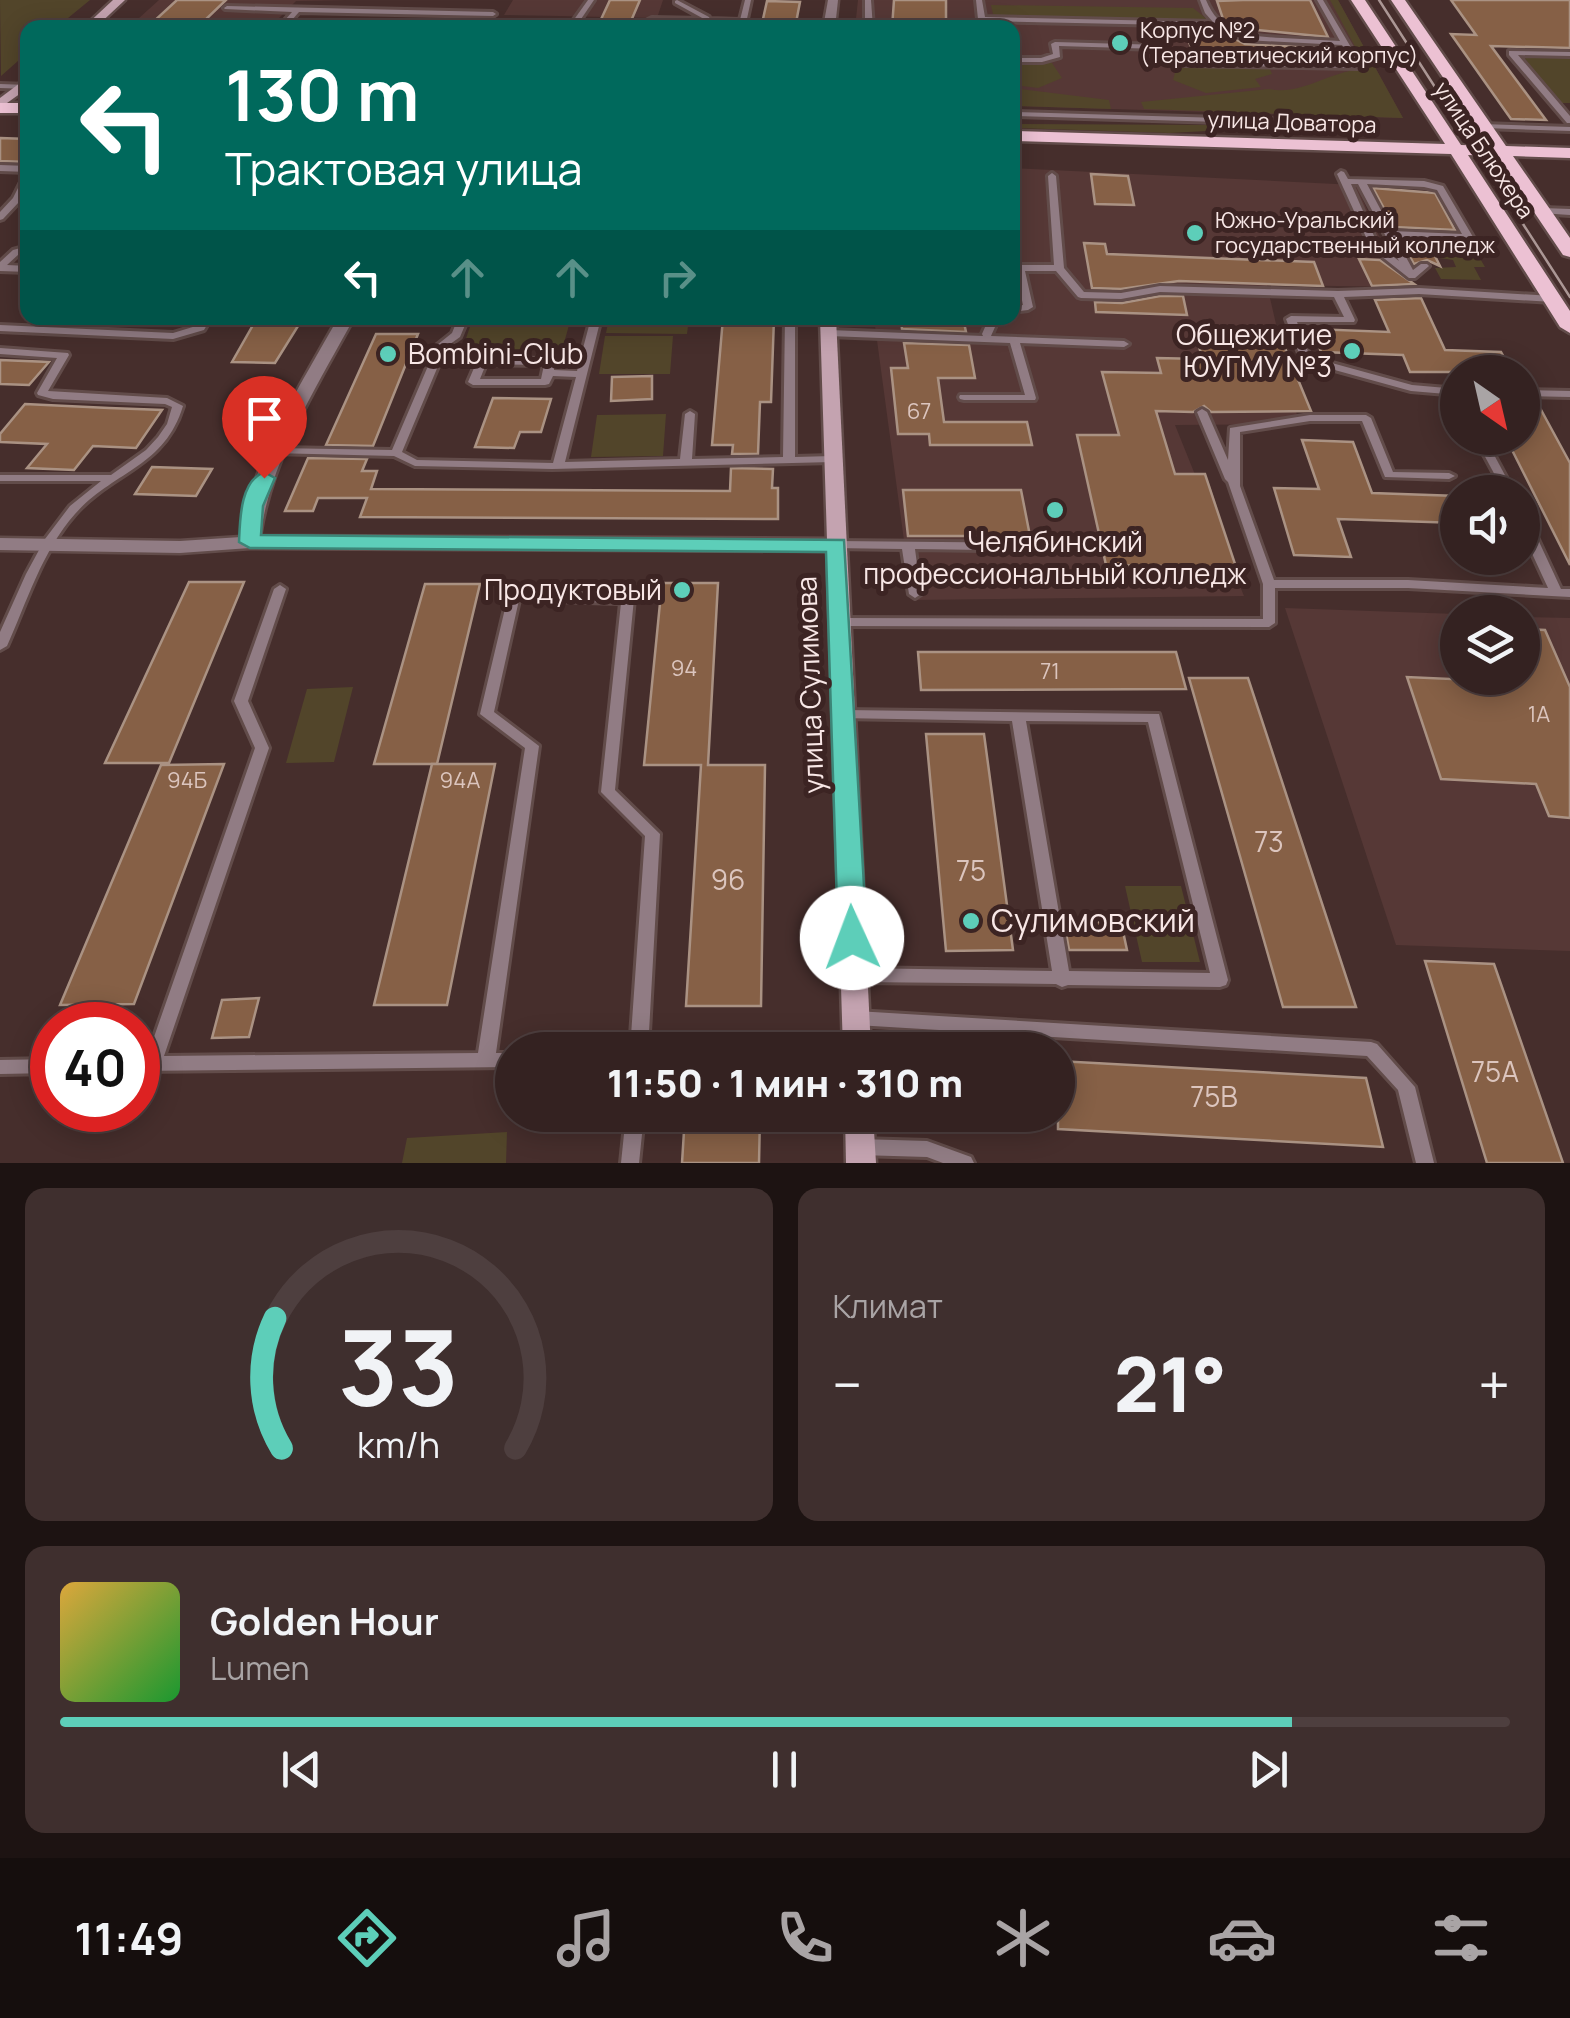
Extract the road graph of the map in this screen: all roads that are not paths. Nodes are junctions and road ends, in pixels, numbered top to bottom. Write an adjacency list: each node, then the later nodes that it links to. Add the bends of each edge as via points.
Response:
1 (120, 0): 11 (street)
2 (1203, 0): 16 (lane)
3 (1320, 0): 17 (lane)
4 (1358, 0): 32 (main road, улица Блюхера)
5 (1398, 0): 27 (main road, улица Блюхера)
6 (677, 2): 14 (lane)
7 (227, 8): 8 (lane)
8 (297, 10): 9 (lane); 12 (lane)
9 (456, 13): 10 (lane); 13 (lane)
10 (493, 14)
11 (97, 20)
12 (289, 20)
13 (452, 20)
14 (712, 20)
15 (1020, 23): 16 (lane)
16 (1221, 24): 17 (lane, via 1245,38)
17 (1345, 43): 19 (lane, via 1358,66 1184,62 1165,55 1162,46 1055,44 1057,55)
18 (1570, 54): 21 (lane, via 1512,53)
19 (1020, 60)
20 (20, 89): 23 (street)
21 (1554, 100): 22 (lane); 25 (lane)
22 (1570, 100)
23 (0, 106)
24 (1020, 114): 26 (lane)
25 (1570, 121)
26 (1363, 124)
27 (1485, 126): 28 (lane); 33 (main road, улица Блюхера)
28 (1570, 129)
29 (1020, 136): 32 (main road, улица Доватора)
30 (1020, 149): 32 (main road, улица Доватора)
31 (1570, 152): 33 (main road, улица Доватора)
32 (1460, 156): 33 (main road, улица Доватора); 52 (main road, улица Блюхера)
33 (1505, 157): 34 (main road, улица Доватора); 38 (main road, улица Блюхера)
34 (1570, 165)
35 (1052, 176): 47 (lane)
36 (1362, 182): 41 (lane); 41 (lane, via 1440,188 1468,237); 48 (lane, via 1343,178 1374,246)
37 (20, 201): 40 (lane)
38 (1543, 211): 39 (lane); 43 (main road, улица Блюхера)
39 (1570, 212)
40 (0, 216)
41 (1388, 234): 48 (lane)
42 (20, 251): 45 (lane)
43 (1570, 251)
44 (1424, 266): 48 (lane)
45 (0, 268)
46 (1020, 268): 47 (lane)
47 (1059, 268): 51 (lane, via 1081,294)
48 (1412, 276): 50 (lane)
49 (1020, 281): 53 (lane, via 1028,307)
50 (1419, 291): 51 (lane); 52 (lane)
51 (1338, 294): 69 (lane, via 1350,320 1291,319 1306,359)
52 (1553, 299): 61 (main road, улица Блюхера)
53 (1020, 308)
54 (202, 325): 62 (lane, via 173,336)
55 (342, 325): 75 (street)
56 (460, 325): 76 (lane, via 442,344)
57 (594, 325): 68 (lane)
58 (790, 325): 77 (lane)
59 (991, 325): 63 (lane)
60 (829, 326): 64 (lane); 78 (street, улица Сулимова)
61 (1570, 327)
62 (0, 328)
63 (987, 334)
64 (1014, 340): 65 (lane); 72 (lane, via 1031,398)
65 (1124, 344)
66 (0, 351): 83 (lane, via 64,355 42,393 178,406 153,449)
67 (549, 373): 67 (lane, via 549,362 482,361 473,382 545,382); 68 (lane)
68 (583, 374): 80 (lane)
69 (1440, 391)
70 (1540, 393): 71 (lane)
71 (1570, 394)
72 (964, 397)
73 (1202, 412): 84 (lane)
74 (690, 414): 79 (lane)
75 (276, 451): 76 (lane); 85 (street, via 252,506)
76 (396, 452): 80 (lane, via 415,463)
77 (789, 458): 78 (lane); 79 (lane)
78 (833, 458): 87 (street, улица Сулимова)
79 (686, 460): 80 (lane)
80 (558, 466)
81 (1440, 476): 84 (lane, via 1390,475 1366,418 1310,418 1234,430)
82 (0, 478): 83 (lane)
83 (118, 478): 88 (lane, via 75,508)
84 (1234, 486): 92 (lane)
85 (250, 542): 87 (street); 88 (street)
86 (0, 544): 88 (street)
87 (836, 545): 89 (lane); 96 (street, улица Сулимова)
88 (49, 546): 97 (lane)
89 (908, 546): 90 (lane); 95 (lane)
90 (1043, 547)
91 (1540, 550): 94 (lane)
92 (1269, 584): 94 (lane); 96 (lane, via 1269,623)
93 (280, 589): 103 (lane, via 241,701 262,748)
94 (1564, 593)
95 (915, 594)
96 (840, 622): 98 (street, улица Сулимова)
97 (0, 646)
98 (844, 715): 99 (lane); 100 (street, улица Сулимова)
99 (1018, 717): 101 (lane); 101 (lane, via 1154,717 1220,980)
100 (854, 975): 101 (lane); 102 (street, улица Сулимова)
101 (1062, 980)
102 (856, 1018): 105 (street, улица Сулимова); 115 (lane, via 1371,1049 1406,1088)
103 (160, 1023)
104 (640, 1032): 106 (lane, via 654,834 608,792 628,599 514,596 487,714 532,746)
105 (856, 1032)
106 (486, 1060): 107 (lane); 108 (lane)
107 (495, 1060)
108 (160, 1064)
109 (30, 1066): 110 (lane)
110 (0, 1067)
111 (633, 1132): 113 (lane)
112 (861, 1155): 114 (lane, via 927,1149)
113 (630, 1163)
114 (965, 1163)
115 (1426, 1163)

